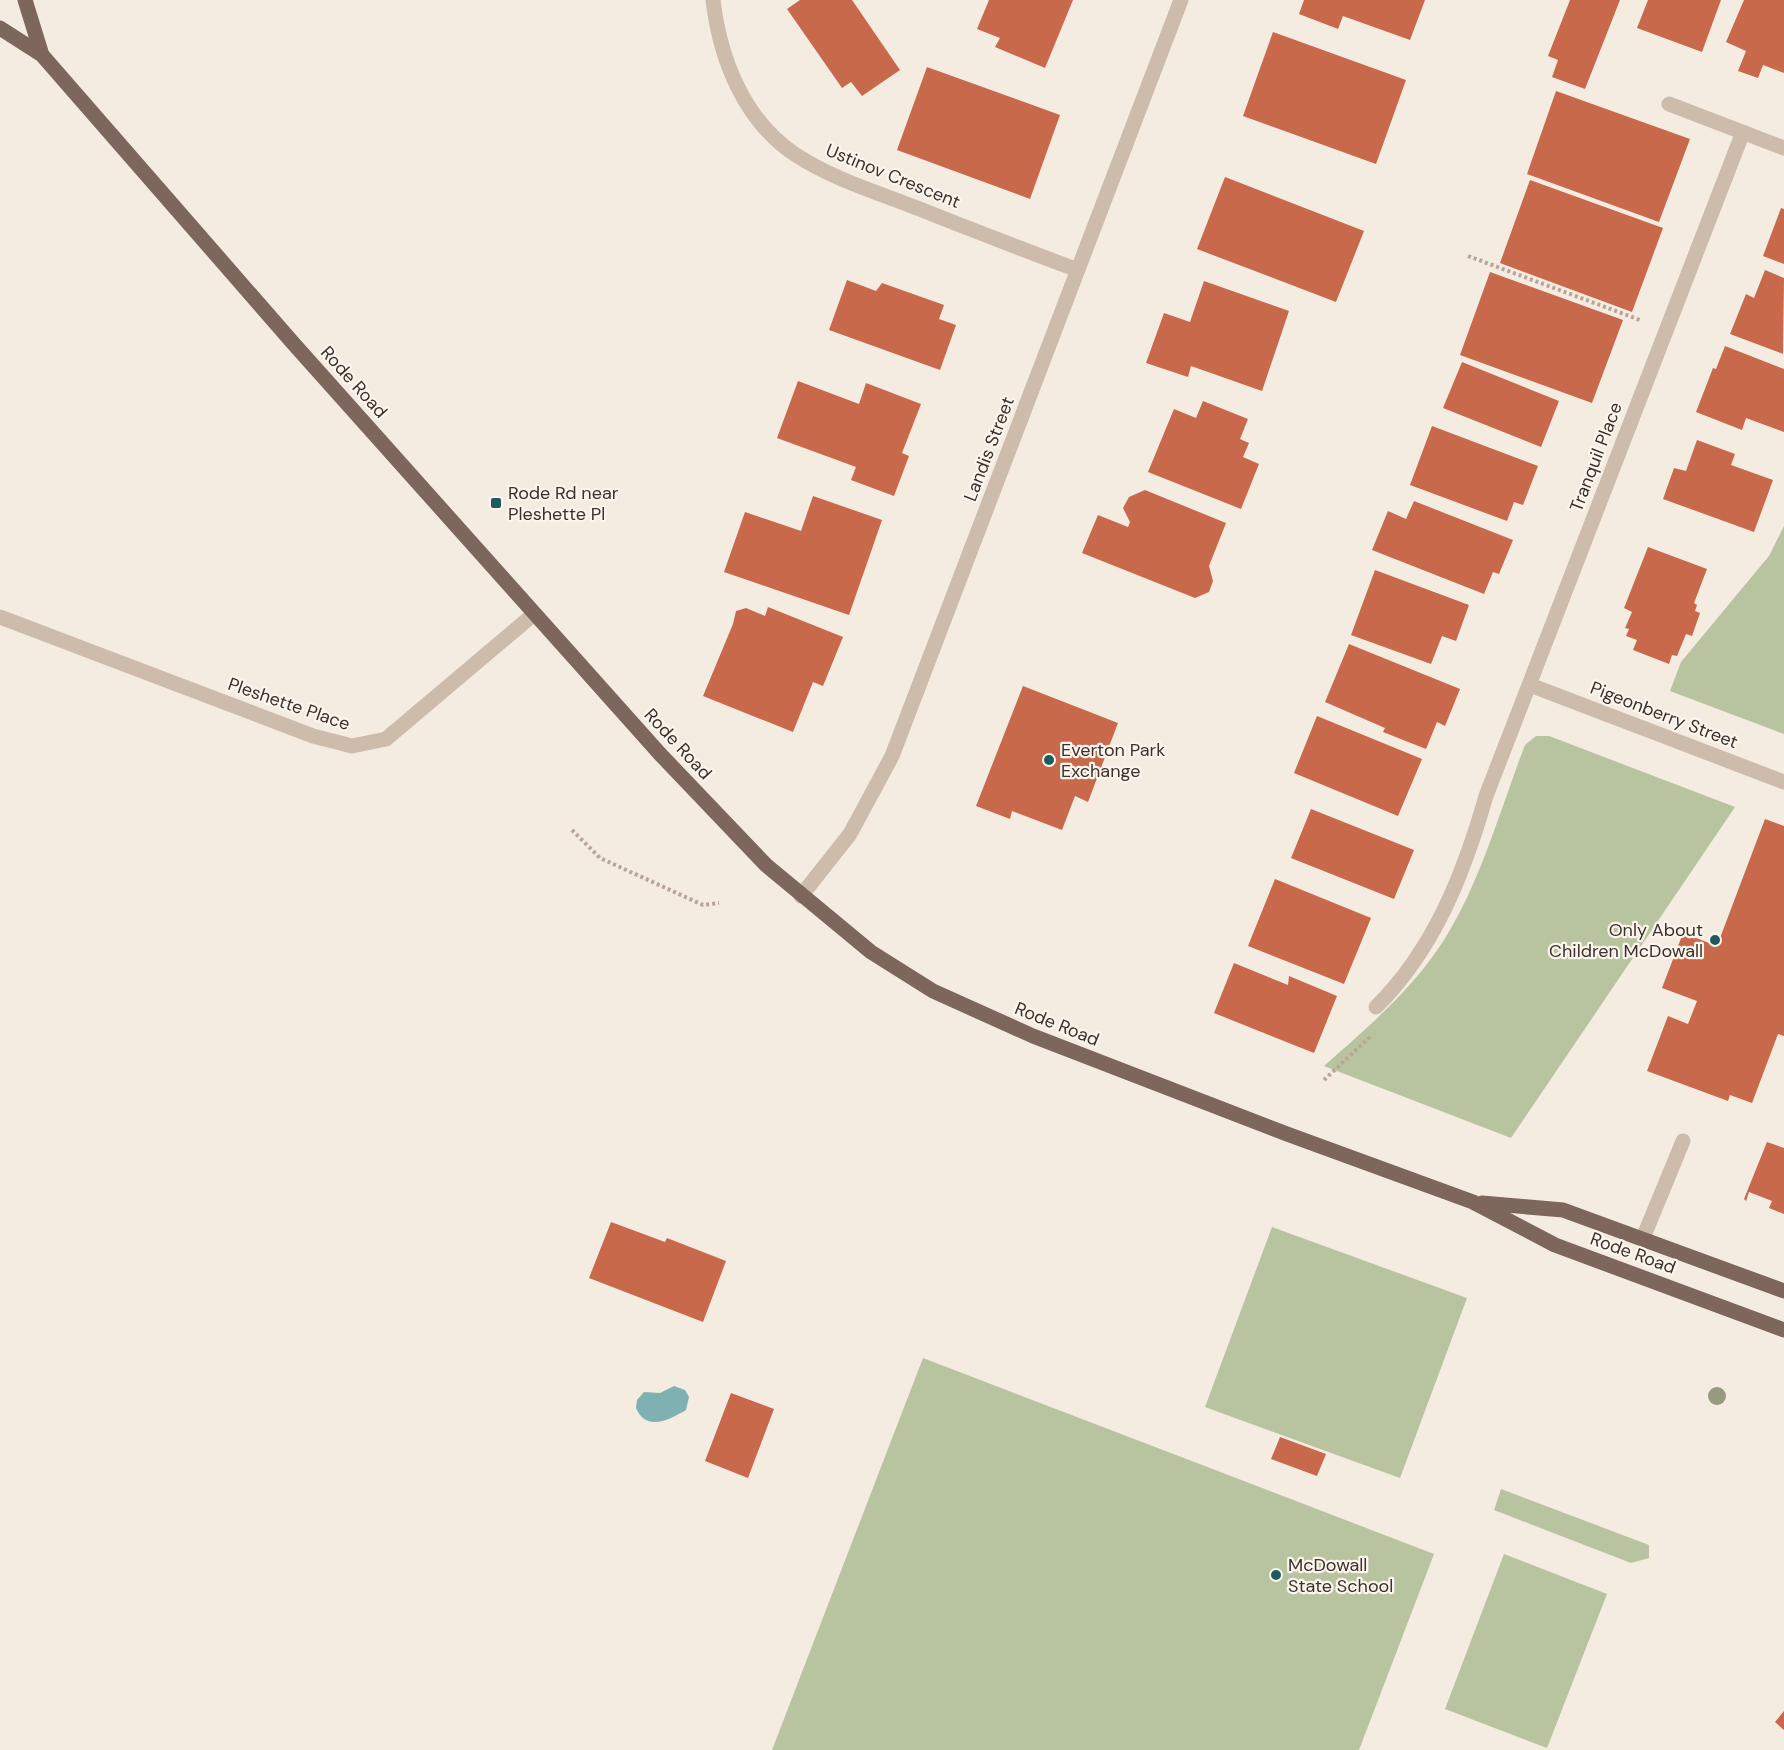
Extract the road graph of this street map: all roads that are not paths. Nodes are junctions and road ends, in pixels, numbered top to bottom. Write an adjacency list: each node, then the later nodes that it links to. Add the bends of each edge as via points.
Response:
1 (25, 0): 5 (main road, Rode Road)
2 (713, 0): 9 (street, Ustinov Crescent, via 722,50 734,81 749,108 794,154 845,181)
3 (1180, 0): 9 (street, Landis Street)
4 (0, 28): 5 (main road, Rode Road)
5 (42, 55): 10 (main road, Rode Road)
6 (1669, 104): 7 (street)
7 (1743, 132): 8 (street); 12 (street, Tranquil Place)
8 (1784, 147)
9 (1078, 270): 14 (street, Landis Street, via 892,756 850,834)
10 (534, 614): 11 (street, Pleshette Place, via 386,739 352,746 313,736); 14 (main road, Rode Road, via 683,779)
11 (0, 617)
12 (1530, 685): 13 (street, Pigeonberry Street); 15 (street, Tranquil Place, via 1486,796 1451,900 1394,988)
13 (1784, 782)
14 (801, 896): 17 (main road, Rode Road, via 900,972 958,1004)
15 (1376, 1006)
16 (1683, 1141): 18 (street)
17 (1473, 1203): 18 (main road, Rode Road, via 1563,1210); 20 (main road, Rode Road, via 1555,1245)
18 (1643, 1238): 19 (main road, Rode Road)
19 (1784, 1291)
20 (1784, 1330)

